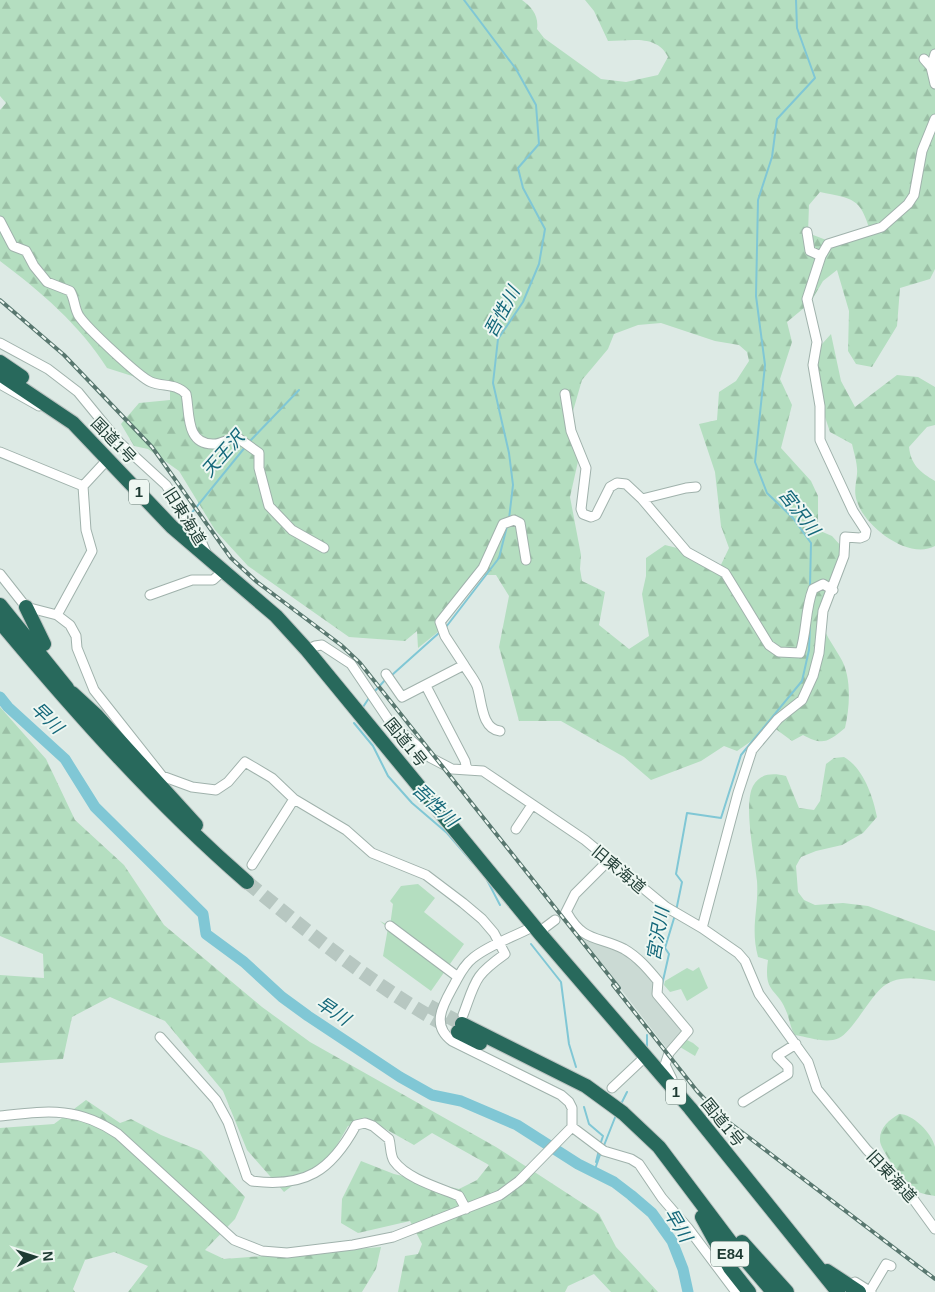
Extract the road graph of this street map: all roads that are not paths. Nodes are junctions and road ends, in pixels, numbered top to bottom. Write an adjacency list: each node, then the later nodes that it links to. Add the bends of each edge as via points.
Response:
1 (935, 54): 3 (street)
2 (924, 59): 3 (street)
3 (931, 67): 4 (street)
4 (935, 84)
5 (935, 119): 8 (street, via 922,151 914,195 908,204 882,227 828,244)
6 (0, 220): 21 (street, via 13,246 26,251 46,282 70,291 84,323 133,370 151,382 180,387 186,394 188,425 193,433 214,444 238,438 255,448 259,453 259,468 269,506 292,530)
7 (807, 232): 8 (street, via 810,251)
8 (821, 256): 26 (street, via 807,299 817,342 813,365 820,406 820,440 853,511 866,531 860,538 845,537 844,556)
9 (0, 343): 22 (street, 旧東海道, via 48,368 78,392 119,442 166,485 198,534)
10 (0, 362): 15 (highway, 1, via 46,395)
11 (0, 374): 14 (highway, 国道1号 / 1)
12 (0, 384): 14 (street, via 40,407)
13 (565, 394): 20 (street, via 571,431 586,468 583,514 596,515 610,487 617,483 626,484)
14 (54, 409): 15 (highway, 国道1号 / 1)
15 (73, 423): 17 (highway, 国道1号 / 1)
16 (0, 452): 18 (street)
17 (108, 459): 18 (street); 22 (highway, 国道1号 / 1, via 172,527)
18 (83, 486): 31 (street, via 86,530 92,552)
19 (696, 487): 20 (street)
20 (642, 499): 26 (street, via 687,552 725,573 770,645 779,652 800,653 813,589 823,584)
21 (324, 548)
22 (208, 557): 24 (highway, 国道1号 / 1)
23 (526, 560): 35 (street, via 520,523 514,520 503,524 483,568 440,622)
24 (223, 571): 28 (street, via 213,580 192,580); 34 (highway, 国道1号 / 1, via 276,616)
25 (0, 574): 30 (street)
26 (833, 590): 50 (street, via 823,612 813,676 802,700 778,719 752,750)
27 (0, 592): 33 (highway)
28 (150, 595)
29 (0, 605): 38 (highway)
30 (26, 608): 31 (street); 33 (highway)
31 (57, 615): 43 (street, via 70,625 76,636 94,690 162,776 192,787 216,790 228,782 245,762 272,778)
32 (0, 622): 42 (highway)
33 (44, 644): 40 (highway)
34 (307, 650): 41 (street, 旧東海道, via 322,645 351,664 390,722 403,734 441,764); 51 (highway, 国道1号 / 1)
35 (464, 665): 37 (street); 39 (street, via 477,686 480,706 489,724)
36 (386, 674): 37 (street, via 402,698)
37 (426, 686): 41 (street)
38 (72, 693): 40 (highway); 42 (highway)
39 (500, 731)
40 (129, 752): 47 (highway, via 195,824)
41 (467, 770): 44 (street, 旧東海道, via 483,771)
42 (140, 781): 47 (highway, via 183,825)
43 (294, 799): 47 (street); 52 (street, via 346,830 372,854 426,875 482,919)
44 (532, 805): 45 (street); 46 (street, 旧東海道, via 585,840)
45 (516, 829)
46 (608, 861): 50 (street, 旧東海道, via 676,913); 60 (street, via 575,894 566,913 580,932 625,950 644,964 658,981 656,994 688,1031 670,1053 665,1065 690,1103)
47 (250, 874)
48 (555, 920): 51 (street)
49 (390, 926): 53 (street)
50 (702, 928): 56 (street, 旧東海道, via 741,957 759,994)
51 (537, 929): 52 (street); 57 (highway, 国道1号 / 1)
52 (500, 943): 53 (street, via 472,958); 54 (street, via 505,954 476,978)
53 (457, 980): 62 (street, via 440,1017 448,1038 562,1096 572,1108)
54 (461, 1024): 64 (highway, via 610,1112 652,1150); 64 (highway, via 581,1076 614,1098 650,1129 675,1158)
55 (160, 1037): 63 (street, via 216,1100 228,1122 247,1177 252,1181 288,1182 310,1177 331,1163 356,1125 364,1123 374,1126 389,1139 392,1156 399,1166)
56 (796, 1044): 59 (street, via 777,1056 788,1067 788,1074); 65 (street, 旧東海道, via 808,1062 817,1090 867,1150 903,1185)
57 (646, 1056): 58 (street); 60 (highway, 国道1号 / 1)
58 (612, 1088)
59 (743, 1102)
60 (690, 1108): 66 (highway, 国道1号 / 1)
61 (0, 1116): 63 (street, via 61,1111 103,1124 118,1134 226,1234 262,1251 287,1253 385,1238 411,1231)
62 (571, 1128): 63 (street, via 519,1181 500,1195); 69 (street, via 604,1151 639,1164)
63 (464, 1203)
64 (711, 1218): 68 (highway, E84); 68 (highway, via 730,1268); 70 (highway)
65 (935, 1229)
66 (814, 1261): 71 (highway, 国道1号 / 1); 72 (highway); 73 (street)
67 (891, 1266): 73 (street, via 886,1264)
68 (761, 1290)
69 (736, 1292)
70 (787, 1292)
71 (838, 1292)
72 (859, 1292)
73 (871, 1292)

